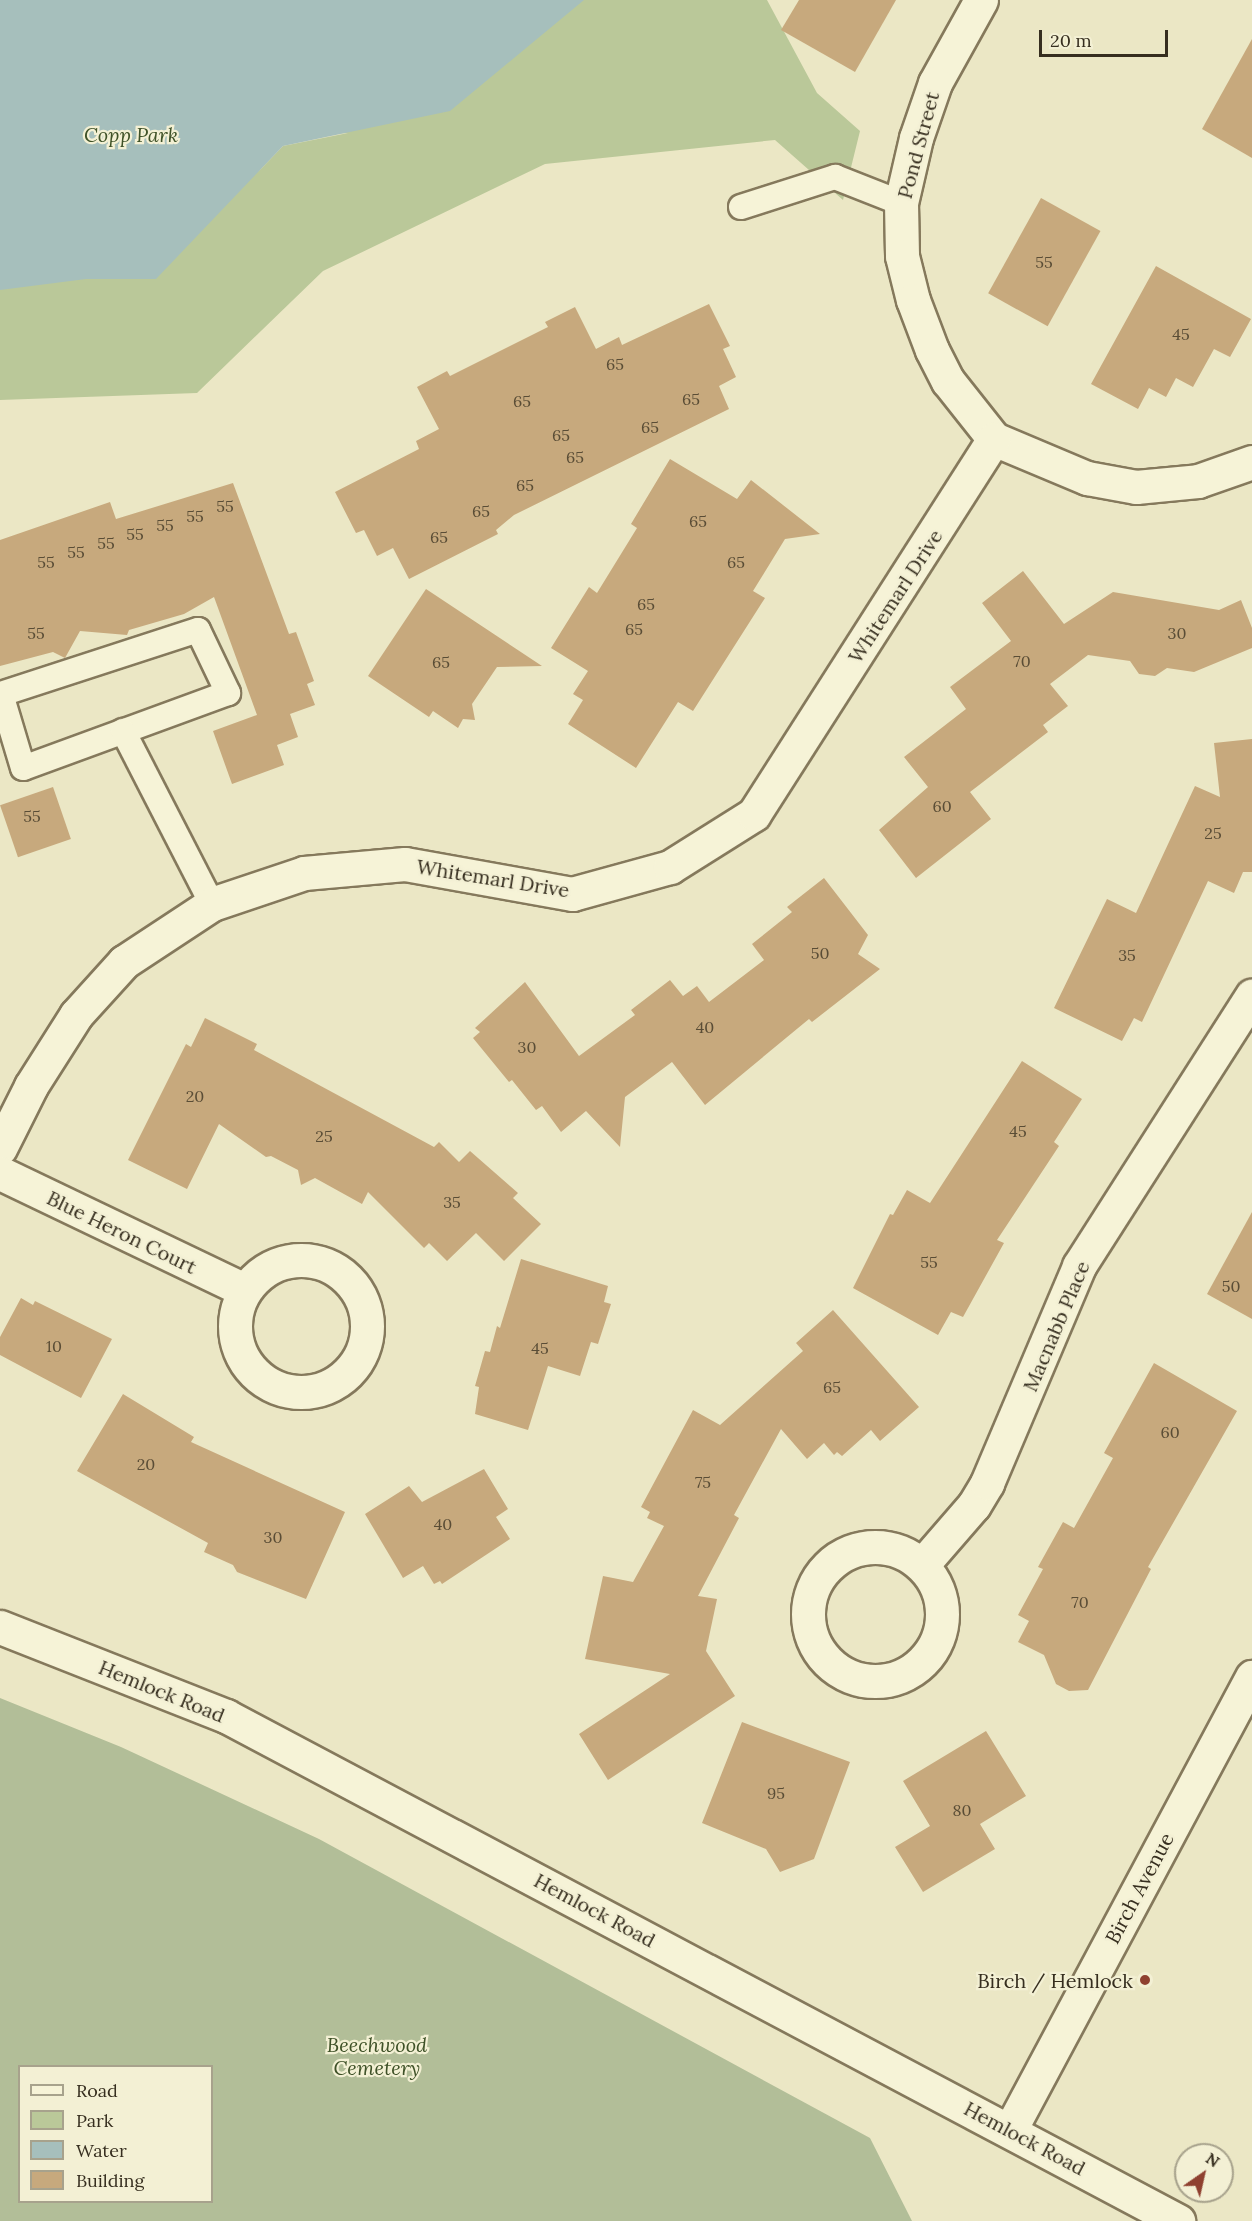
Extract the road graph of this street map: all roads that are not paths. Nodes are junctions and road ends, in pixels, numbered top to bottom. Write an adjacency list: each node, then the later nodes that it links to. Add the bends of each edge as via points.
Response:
1 (981, 0): 2 (street, Pond Street, via 935,83 916,138)
2 (901, 203): 3 (lane, via 835,177); 4 (street, Pond Street, via 902,256 932,350 948,381)
3 (741, 207)
4 (994, 439): 5 (street, Pond Street, via 1087,478 1136,488 1198,481); 7 (street, Whitemarl Drive, via 754,814 670,867 572,894 405,864 304,873)
5 (1252, 462)
6 (123, 731): 6 (lane, via 228,693 198,630 1,694 23,768); 7 (lane)
7 (212, 904): 9 (street, Whitemarl Drive, via 124,962 76,1015 31,1086)
8 (1252, 996): 12 (street, Macnabb Place, via 1079,1266 987,1483 974,1505)
9 (0, 1148)
10 (0, 1173): 11 (street, Blue Heron Court)
11 (244, 1290): 11 (street, via 258,1274 287,1262 318,1262 338,1271 358,1295 367,1325 364,1346 353,1366 337,1381 316,1390 283,1389 254,1373 241,1355 235,1333 236,1310)
12 (922, 1565): 12 (street, via 902,1552 880,1546 857,1548 836,1558 820,1574 809,1594 807,1617 812,1639 824,1659 842,1674 884,1681 905,1674 922,1662 935,1645 942,1624 942,1603)
13 (0, 1627): 15 (street, Hemlock Road, via 226,1716)
14 (1252, 1677): 15 (street, Birch Avenue)
15 (1010, 2130): 16 (street, Hemlock Road)
16 (1178, 2221)

